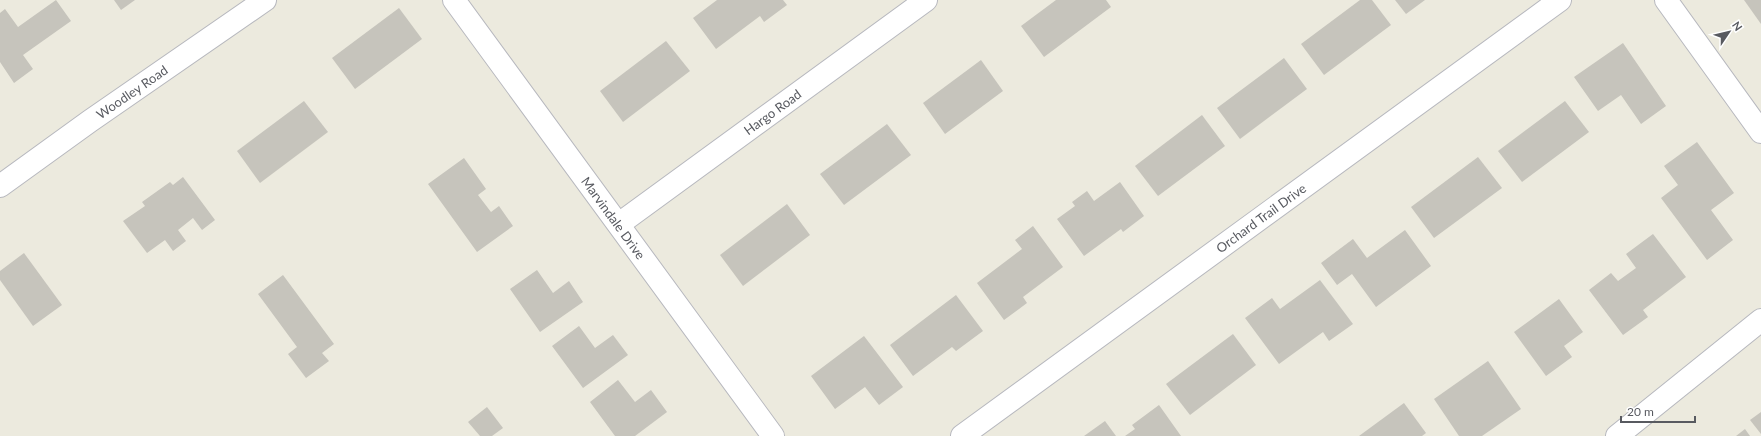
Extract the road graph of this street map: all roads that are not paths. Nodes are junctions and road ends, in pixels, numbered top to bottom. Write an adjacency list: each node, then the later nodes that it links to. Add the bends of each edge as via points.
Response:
1 (265, 0): 7 (street, Woodley Road)
2 (454, 0): 8 (street, Marvindale Drive)
3 (926, 0): 8 (street, Hargo Road)
4 (1560, 0): 11 (street, Orchard Trail Drive)
5 (1666, 0): 6 (street)
6 (1761, 132)
7 (0, 186)
8 (619, 224): 10 (street, Marvindale Drive)
9 (1761, 320): 12 (street)
10 (773, 436)
11 (962, 436)
12 (1617, 436)

